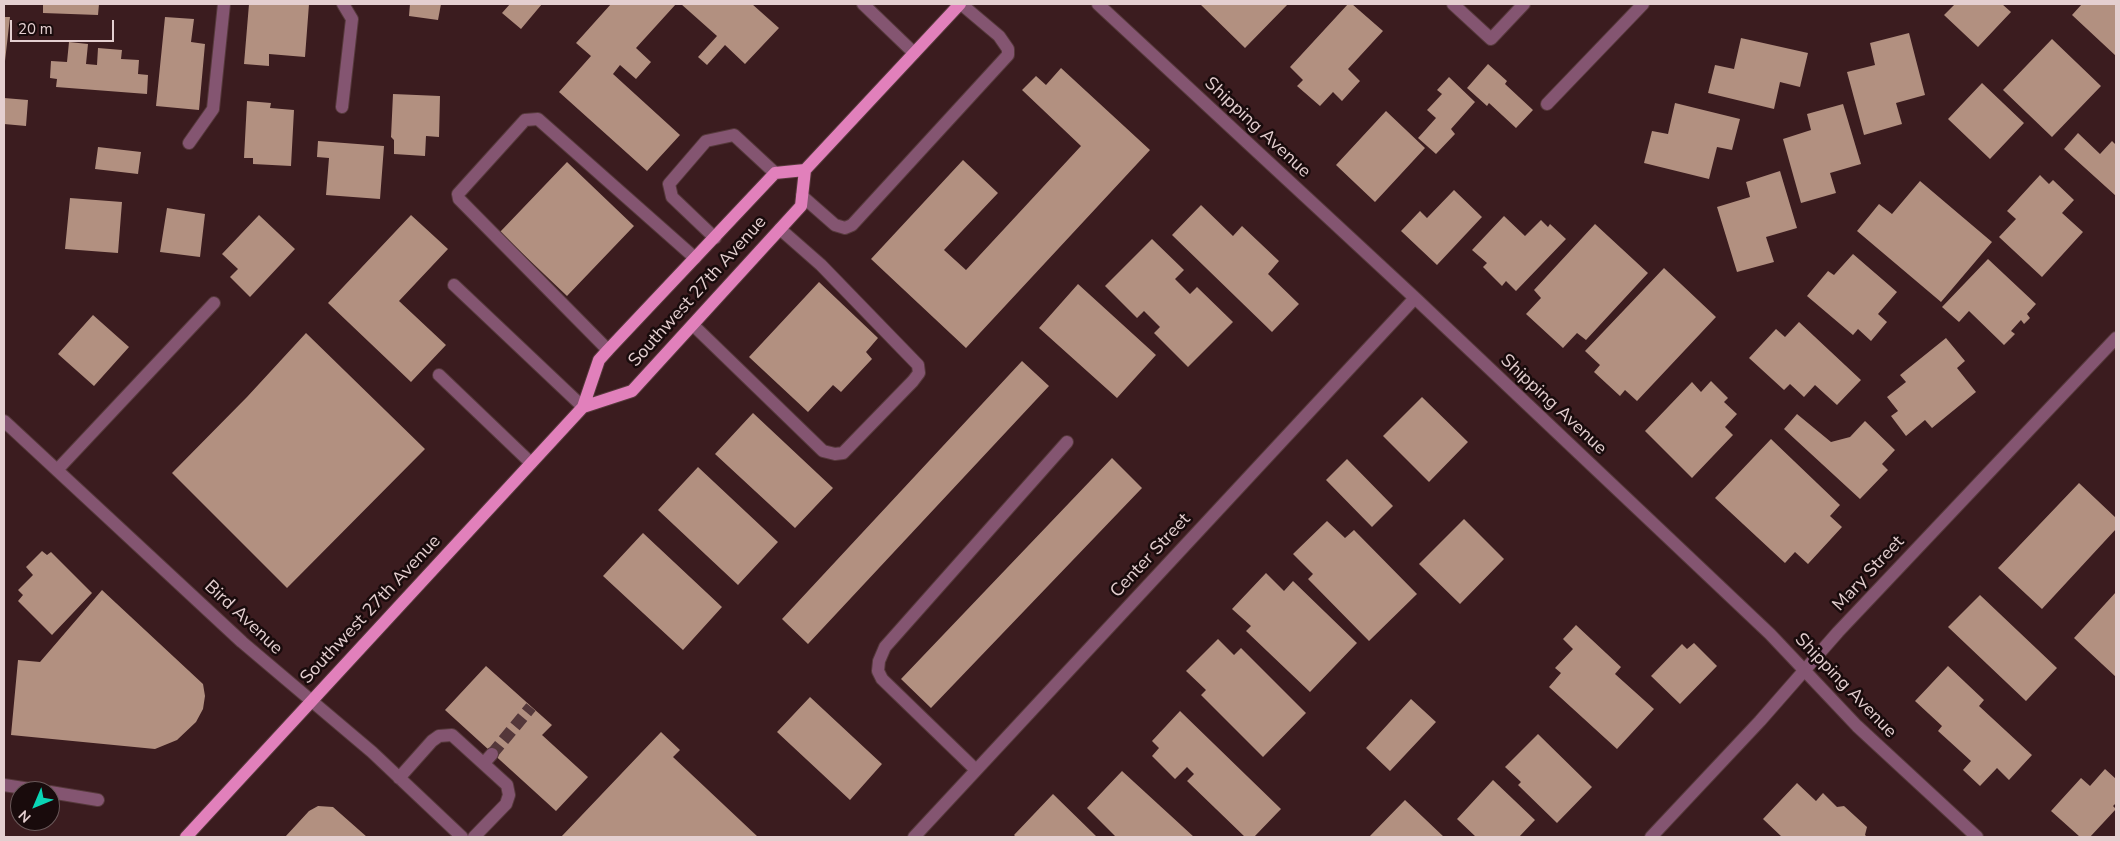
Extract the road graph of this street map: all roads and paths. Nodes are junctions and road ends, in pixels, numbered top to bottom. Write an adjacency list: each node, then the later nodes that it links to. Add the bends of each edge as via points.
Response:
1 (224, 4): 12 (street, via 213,109)
2 (343, 4): 11 (street, via 352,19)
3 (863, 4): 9 (street)
4 (960, 4): 9 (main road); 15 (street, via 999,36 1008,49 1008,55 852,224 844,228 835,225)
5 (1098, 4): 20 (street, Shipping Avenue)
6 (1452, 4): 7 (street, via 1491,39)
7 (1524, 4)
8 (1643, 4): 10 (street)
9 (914, 53): 13 (main road)
10 (1547, 104)
11 (342, 107)
12 (189, 143)
13 (806, 170): 14 (main road); 15 (main road, Southwest 27th Avenue)
14 (775, 173): 17 (main road, Southwest 27th Avenue); 17 (street, via 734,135 706,141 669,184 672,196)
15 (802, 196): 16 (main road, Southwest 27th Avenue, via 800,206)
16 (780, 228): 22 (main road, Southwest 27th Avenue); 22 (street, via 826,270 918,365 919,373 914,381 843,453 823,451)
17 (715, 238): 18 (main road, Southwest 27th Avenue)
18 (695, 258): 24 (main road, Southwest 27th Avenue); 24 (street, via 538,118 525,120 458,194 459,199)
19 (454, 285): 26 (street)
20 (1415, 298): 31 (street, Shipping Avenue, via 1770,634); 33 (street, Center Street)
21 (214, 303): 30 (street)
22 (692, 325): 26 (main road, Southwest 27th Avenue, via 632,391)
23 (2116, 338): 31 (street, Mary Street, via 1838,632)
24 (608, 350): 26 (main road, Southwest 27th Avenue, via 599,360)
25 (439, 375): 29 (street)
26 (583, 407): 29 (main road, Southwest 27th Avenue)
27 (4, 421): 30 (street, Bird Avenue)
28 (1067, 442): 33 (street, via 885,647 880,661 878,671 882,679)
29 (532, 463): 32 (main road, Southwest 27th Avenue)
30 (57, 470): 32 (street, Bird Avenue)
31 (1805, 671): 41 (street, Mary Street); 42 (street, Shipping Avenue, via 1857,726)
32 (311, 702): 34 (street, Bird Avenue); 37 (main road, Southwest 27th Avenue)
33 (976, 770): 40 (street, Center Street)
34 (399, 778): 38 (street, Bird Avenue); 39 (street, via 439,736 452,735 488,759 507,785 509,795 506,804)
35 (60, 794): 36 (street)
36 (98, 800)
37 (186, 837)
38 (462, 837)
39 (474, 837)
40 (914, 837)
41 (1651, 837)
42 (1977, 837)

